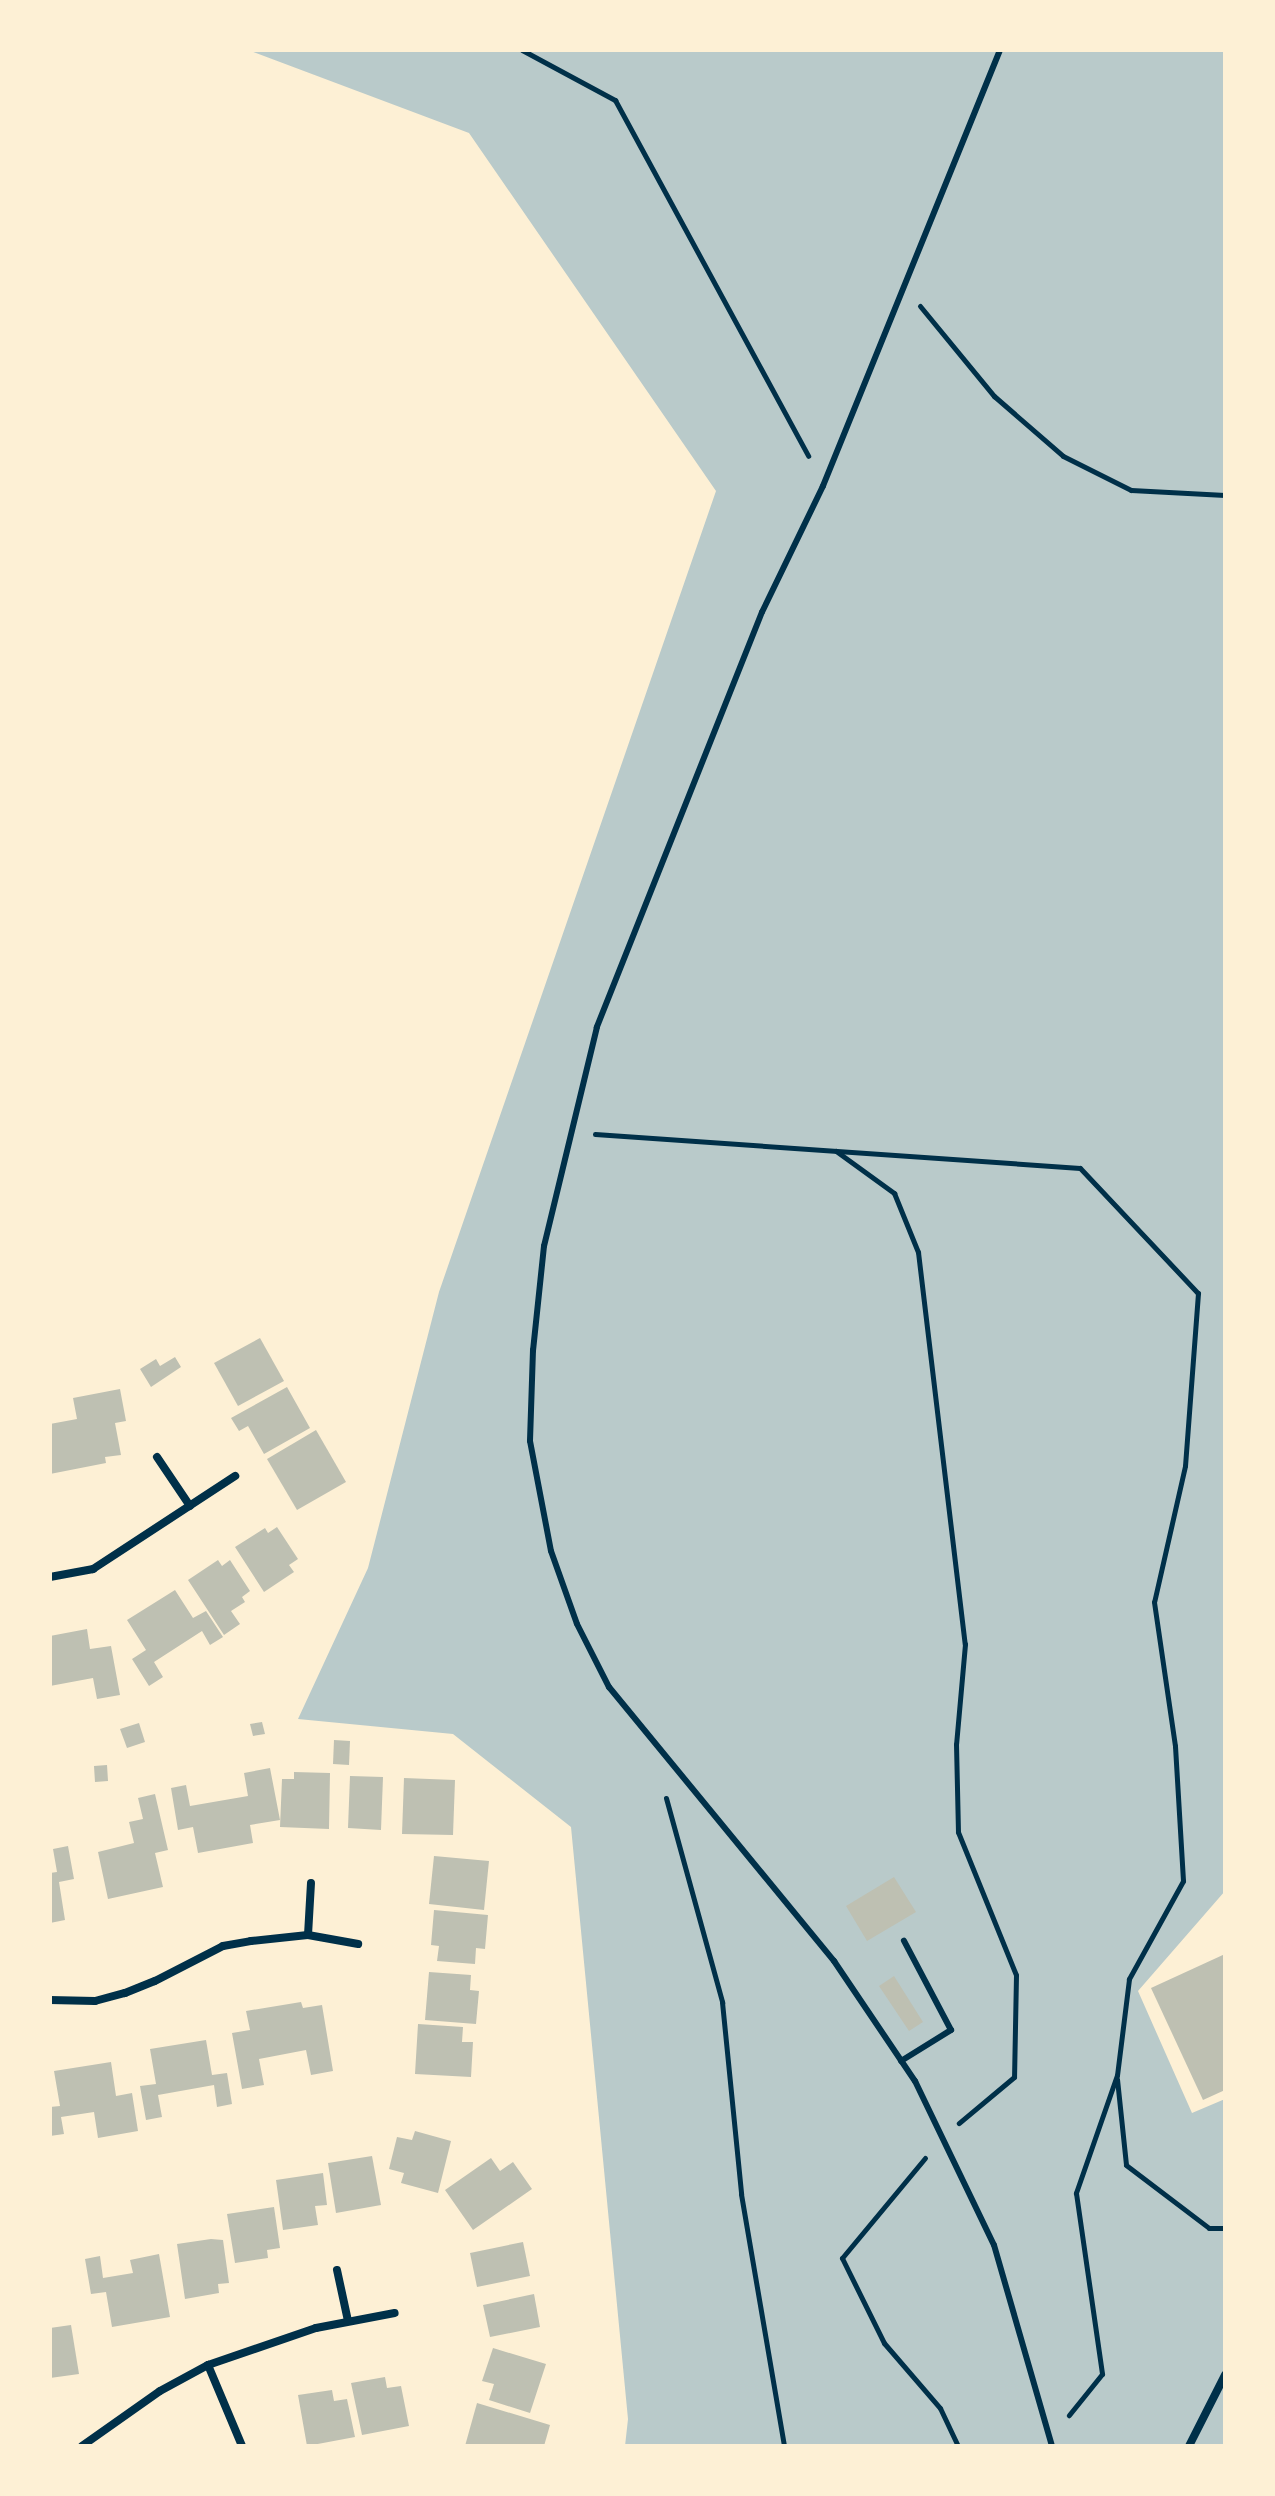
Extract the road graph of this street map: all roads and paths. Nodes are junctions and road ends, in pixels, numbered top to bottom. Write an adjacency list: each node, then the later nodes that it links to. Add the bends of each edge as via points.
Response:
1 (522, 50): 4 (path, via 615,100)
2 (1000, 50): 3 (lane)
3 (904, 287): 4 (lane); 5 (path, via 994,396 1063,456 1131,490)
4 (823, 486): 6 (lane, via 762,612 597,1027)
5 (1225, 495)
6 (572, 1133): 7 (path); 18 (lane, via 544,1246 533,1350 530,1441 551,1551 577,1624 609,1687 834,1961)
7 (835, 1151): 19 (path, via 1080,1168 1198,1293 1185,1466 1154,1602 1175,1746 1183,1881 1129,1979); 20 (path, via 894,1193 918,1252 965,1644 956,1744 958,1832 1016,1975 1014,2077)
8 (157, 1457): 10 (street)
9 (235, 1476): 10 (street)
10 (190, 1506): 11 (street, via 93,1569)
11 (50, 1577)
12 (664, 1788): 30 (path, via 722,2002 741,2194)
13 (311, 1883): 14 (street)
14 (308, 1935): 16 (street); 17 (street, via 223,1946 155,1981 95,2001)
15 (904, 1941): 18 (lane, via 951,2030)
16 (358, 1944)
17 (50, 2000)
18 (901, 2061): 20 (lane)
19 (1117, 2075): 21 (path, via 1126,2165 1209,2228); 27 (path, via 1076,2193 1102,2374)
20 (942, 2137): 27 (lane, via 994,2245); 31 (path, via 842,2258 884,2343 940,2408)
21 (1225, 2228)
22 (337, 2270): 24 (street)
23 (395, 2313): 24 (street)
24 (348, 2321): 25 (street, via 284,2336)
25 (208, 2365): 28 (street, via 160,2391); 29 (street)
26 (1225, 2375): 33 (street)
27 (1050, 2437): 32 (lane)
28 (82, 2446)
29 (242, 2446)
30 (784, 2446)
31 (958, 2446)
32 (1052, 2446)
33 (1189, 2446)

